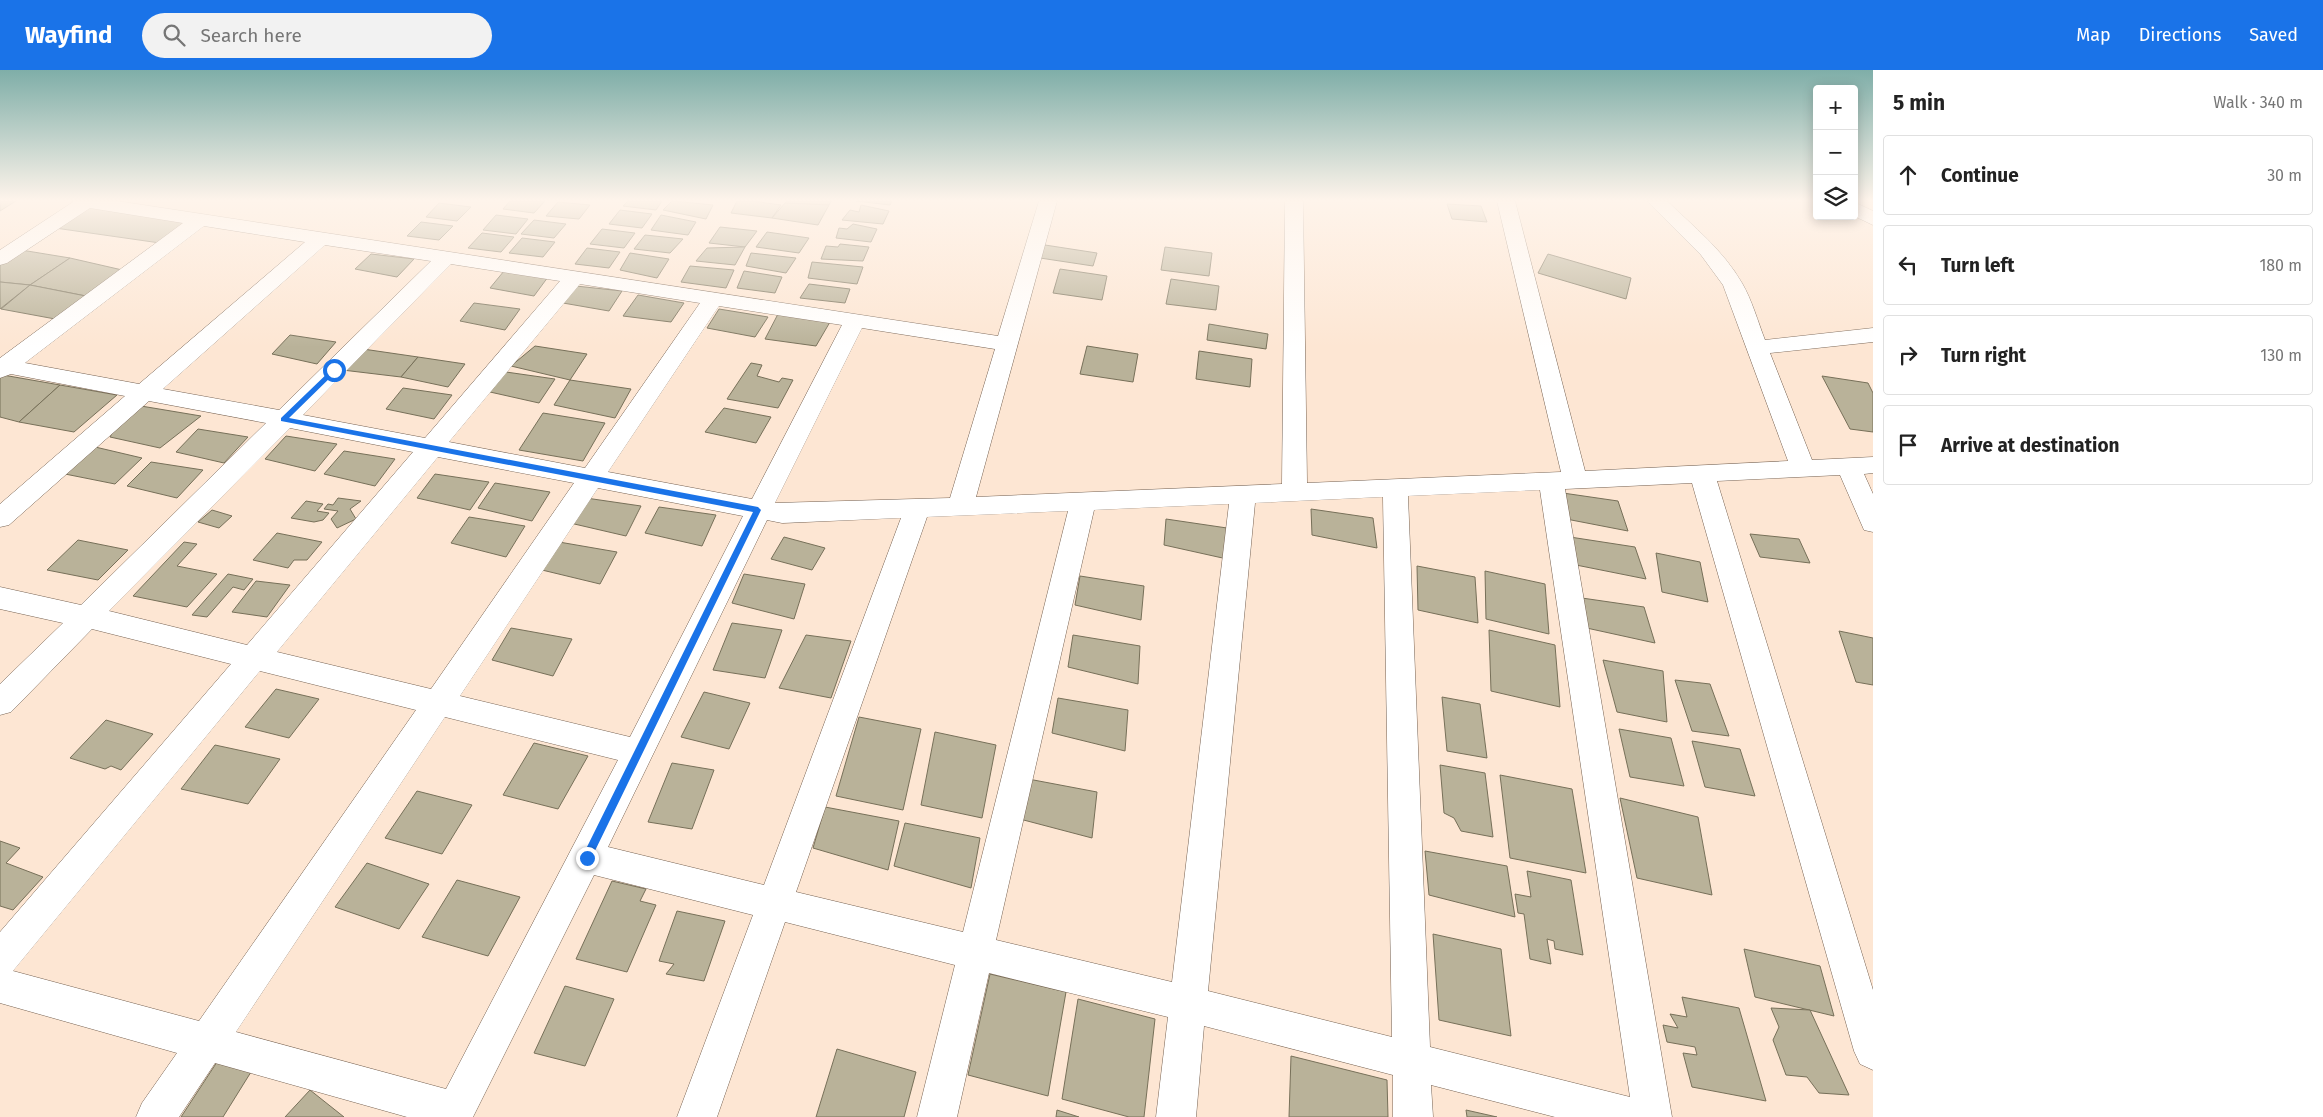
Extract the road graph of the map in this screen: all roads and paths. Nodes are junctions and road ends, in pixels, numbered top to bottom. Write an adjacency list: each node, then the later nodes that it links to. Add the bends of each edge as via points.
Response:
1 (13, 250): 10 (street)
2 (159, 250): 17 (street)
3 (307, 250): 18 (street)
4 (397, 250): 9 (street)
5 (1034, 250): 15 (street)
6 (1294, 250): 28 (street)
7 (1516, 250): 26 (street)
8 (1705, 250): 16 (street, via 1725,270)
9 (448, 257): 11 (street); 19 (street)
10 (0, 259)
11 (575, 277): 12 (street); 20 (street)
12 (713, 299): 13 (street); 25 (street)
13 (855, 321): 15 (street); 33 (street)
14 (1873, 335): 16 (street)
15 (1006, 344): 31 (street)
16 (1758, 348): 23 (street)
17 (2, 367): 18 (street)
18 (142, 392): 19 (street); 34 (street)
19 (284, 419): 20 (street); 37 (street)
20 (431, 448): 25 (street); 38 (street)
21 (1873, 465): 22 (street)
22 (1848, 466): 23 (street); 35 (street)
23 (1803, 468): 24 (street)
24 (1702, 474): 26 (street); 49 (street)
25 (591, 478): 33 (street); 39 (street)
26 (1563, 480): 27 (street); 58 (street)
27 (1395, 487): 28 (street); 50 (street)
28 (1296, 491): 29 (street)
29 (1243, 494): 30 (street); 47 (street)
30 (1083, 500): 31 (street); 44 (street)
31 (962, 505): 32 (street)
32 (918, 507): 33 (street, via 802,514); 43 (street)
33 (758, 510): 41 (street)
34 (0, 518)
35 (1873, 523)
36 (0, 598): 37 (street)
37 (87, 616): 38 (street); 40 (street)
38 (254, 658): 39 (street); 45 (street)
39 (438, 702): 41 (street); 48 (street)
40 (0, 703)
41 (639, 752): 42 (street)
42 (587, 858): 43 (street); 51 (street)
43 (775, 904): 44 (street); 53 (street)
44 (976, 954): 47 (street); 54 (street)
45 (0, 959)
46 (0, 985): 48 (street)
47 (1188, 1004): 50 (street); 55 (street)
48 (208, 1041): 51 (street); 52 (street)
49 (1873, 1051)
50 (1411, 1061): 56 (street); 57 (street)
51 (454, 1114)
52 (156, 1117)
53 (697, 1117)
54 (937, 1117)
55 (1176, 1117)
56 (1413, 1117)
57 (1631, 1117)
58 (1652, 1117)

